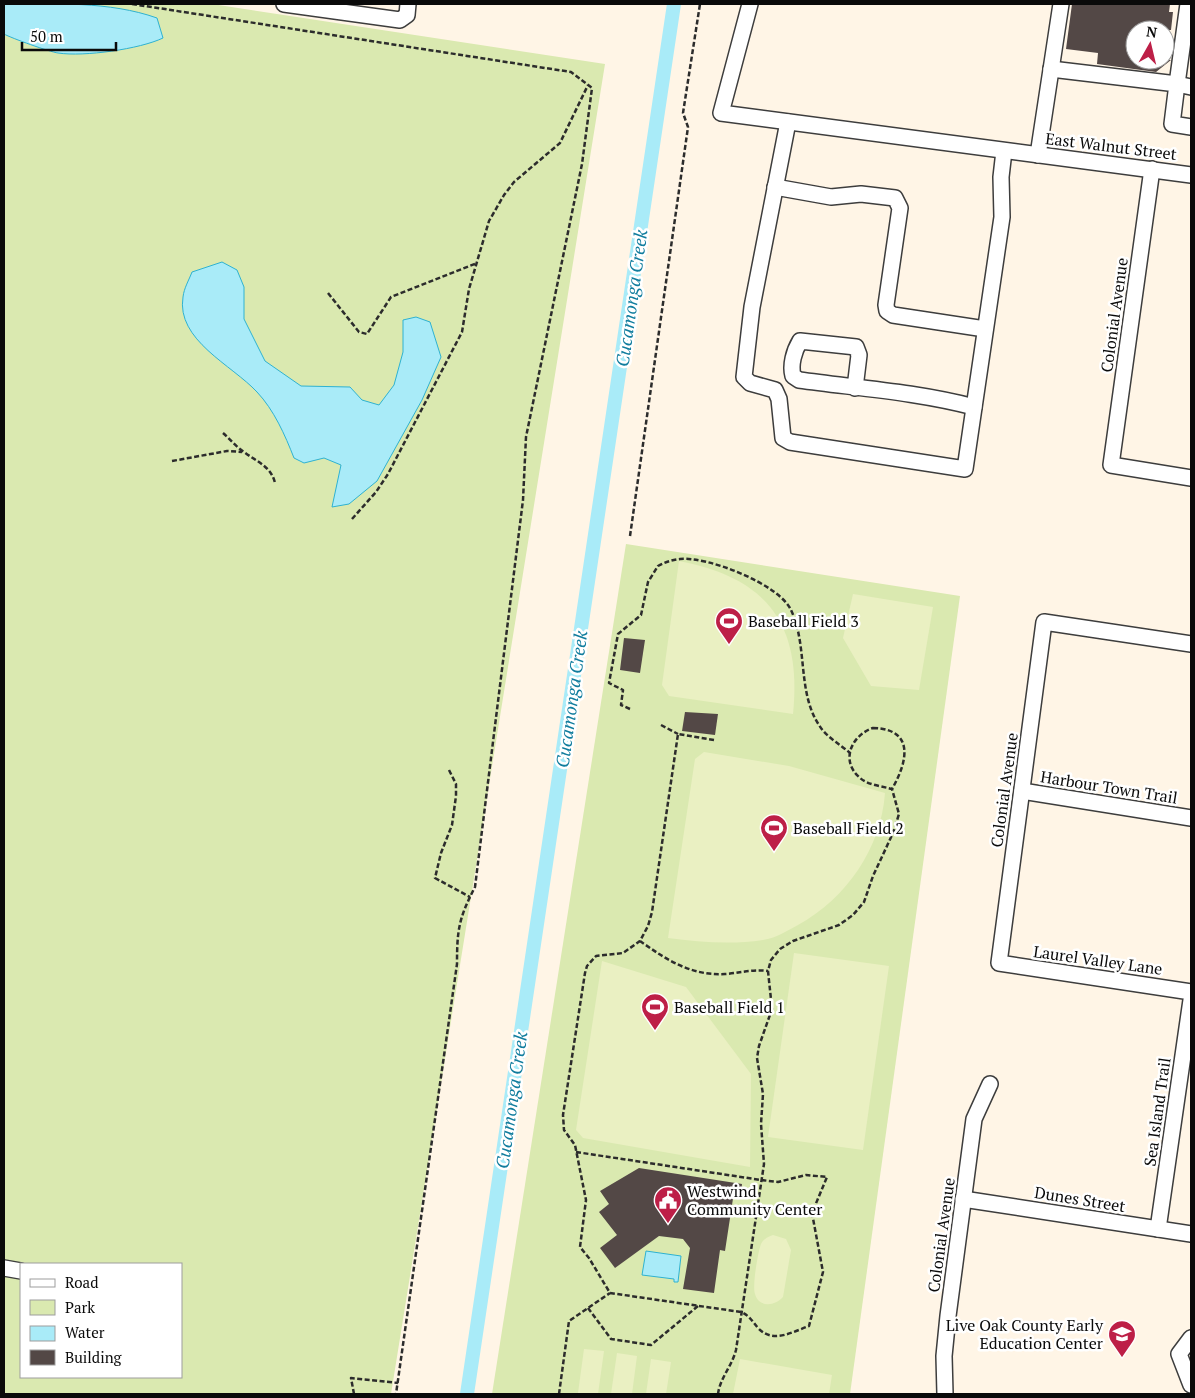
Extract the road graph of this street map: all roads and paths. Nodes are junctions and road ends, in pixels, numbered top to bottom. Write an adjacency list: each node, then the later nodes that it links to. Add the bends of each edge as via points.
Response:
1 (132, 4): 9 (path, via 571,72)
2 (284, 4): 3 (street, via 400,20 406,15)
3 (408, 4)
4 (700, 4): 29 (path, via 683,113 688,127)
5 (750, 4): 11 (street, East Walnut Street, via 721,113)
6 (1061, 4): 8 (street)
7 (1188, 4): 10 (street)
8 (1051, 69): 10 (street); 14 (street)
9 (588, 85): 18 (path, via 560,143 514,182 504,195 489,221); 40 (path, via 592,88 582,164 526,438 522,510 475,886)
10 (1184, 86): 12 (street, via 1172,124)
11 (788, 122): 13 (street, East Walnut Street); 17 (street)
12 (1191, 127)
13 (1004, 151): 14 (street, East Walnut Street); 20 (street, via 1002,217)
14 (1032, 154): 15 (street, East Walnut Street)
15 (1152, 169): 16 (street, East Walnut Street); 26 (street, Colonial Avenue, via 1111,466)
16 (1191, 175)
17 (775, 187): 20 (street, via 831,197 861,194 895,198 900,208 887,311 893,316); 22 (street, via 743,372 750,383 775,390 783,438 790,442 965,469)
18 (477, 263): 19 (path, via 391,297 367,334 359,332); 28 (path, via 462,332 388,474)
19 (328, 293)
20 (985, 329): 22 (street)
21 (855, 388): 21 (street, via 799,380 793,376 793,362 800,341 856,347 859,355); 22 (street)
22 (974, 406)
23 (223, 433): 24 (path)
24 (243, 452): 25 (path, via 227,451); 27 (path, via 263,463)
25 (172, 461)
26 (1191, 478)
27 (275, 483)
28 (352, 518)
29 (630, 536)
30 (1191, 644): 38 (street, Colonial Avenue, via 1044,622)
31 (630, 709): 35 (path, via 621,705 623,690 609,683 618,634 641,615 648,582 658,566 681,558 700,560 743,575 767,588 791,609 800,640 812,712 828,736)
32 (661, 725): 33 (path)
33 (678, 734): 34 (path); 41 (path, via 652,912)
34 (714, 740)
35 (850, 753): 37 (path, via 850,762 860,778); 37 (path, via 852,744 865,731 882,728 898,736 906,752 905,761)
36 (449, 770): 40 (path, via 456,784 456,796 452,825 441,852 436,878)
37 (892, 789): 43 (path, via 898,814 864,902 853,916 838,925 780,949 771,960)
38 (1022, 791): 39 (street, Harbour Town Trail); 42 (street, Colonial Avenue)
39 (1191, 818)
40 (470, 898): 59 (path, via 457,930 457,964)
41 (640, 941): 43 (path, via 668,961 702,973); 47 (path, via 623,953 596,956 587,966 563,1115 564,1130)
42 (999, 963): 44 (street, Laurel Valley Lane)
43 (768, 971): 48 (path, via 772,1009 757,1058 763,1094 764,1164)
44 (1191, 992)
45 (1191, 1000): 50 (street, Sea Island Trail)
46 (990, 1084): 49 (street, Colonial Avenue, via 974,1119)
47 (576, 1152): 48 (path); 54 (path, via 586,1200 580,1247)
48 (761, 1180): 57 (path); 57 (path, via 778,1182 806,1175 827,1177 812,1213 824,1272 809,1326 783,1336 767,1335 750,1316)
49 (963, 1199): 50 (street, Dunes Street); 65 (street, Colonial Avenue, via 944,1356)
50 (1158, 1229): 51 (street, Dunes Street)
51 (1191, 1234)
52 (4, 1268): 53 (street)
53 (20, 1271)
54 (610, 1293): 55 (path); 56 (path)
55 (698, 1306): 56 (path, via 651,1345 611,1339); 57 (path)
56 (588, 1308): 63 (path, via 569,1321)
57 (741, 1312): 64 (path, via 733,1362 721,1381)
58 (1191, 1338): 60 (street, via 1180,1354)
59 (398, 1384): 61 (path, via 351,1378); 62 (path)
60 (1191, 1385)
61 (354, 1394)
62 (396, 1394)
63 (559, 1394)
64 (718, 1394)
65 (945, 1394)

